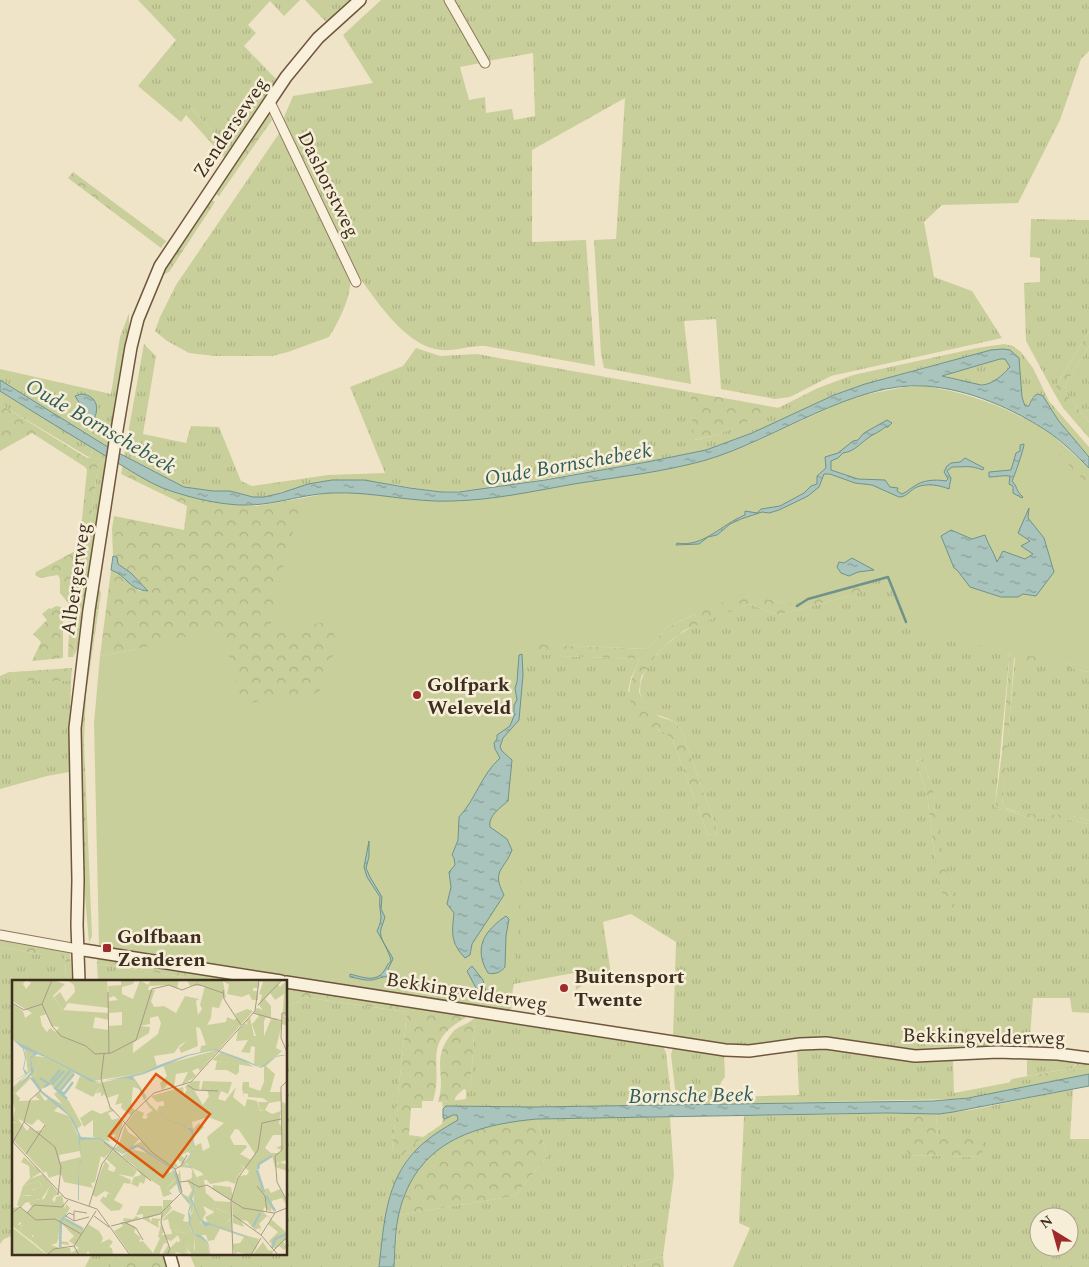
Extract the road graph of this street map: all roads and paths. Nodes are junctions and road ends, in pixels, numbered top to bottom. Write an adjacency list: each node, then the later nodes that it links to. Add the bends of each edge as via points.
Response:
1 (360, 0): 4 (main road, Zenderseweg, via 318,38)
2 (449, 0): 3 (street)
3 (485, 63)
4 (270, 102): 5 (street, Dashorstweg); 6 (main road, Zenderseweg, via 160,266)
5 (356, 282)
6 (149, 288): 8 (main road, Albergerweg, via 138,319 115,442 75,728)
7 (0, 935): 8 (street)
8 (80, 950): 9 (main road, Albergerweg); 10 (main road, Albergerweg); 11 (main road)
9 (79, 980)
10 (85, 980)
11 (275, 980)
12 (288, 982): 13 (main road, Bekkingvelderweg, via 725,1050 749,1051 826,1043 906,1056 998,1052)
13 (1089, 1058)
14 (169, 1254): 15 (main road)
15 (173, 1267)

